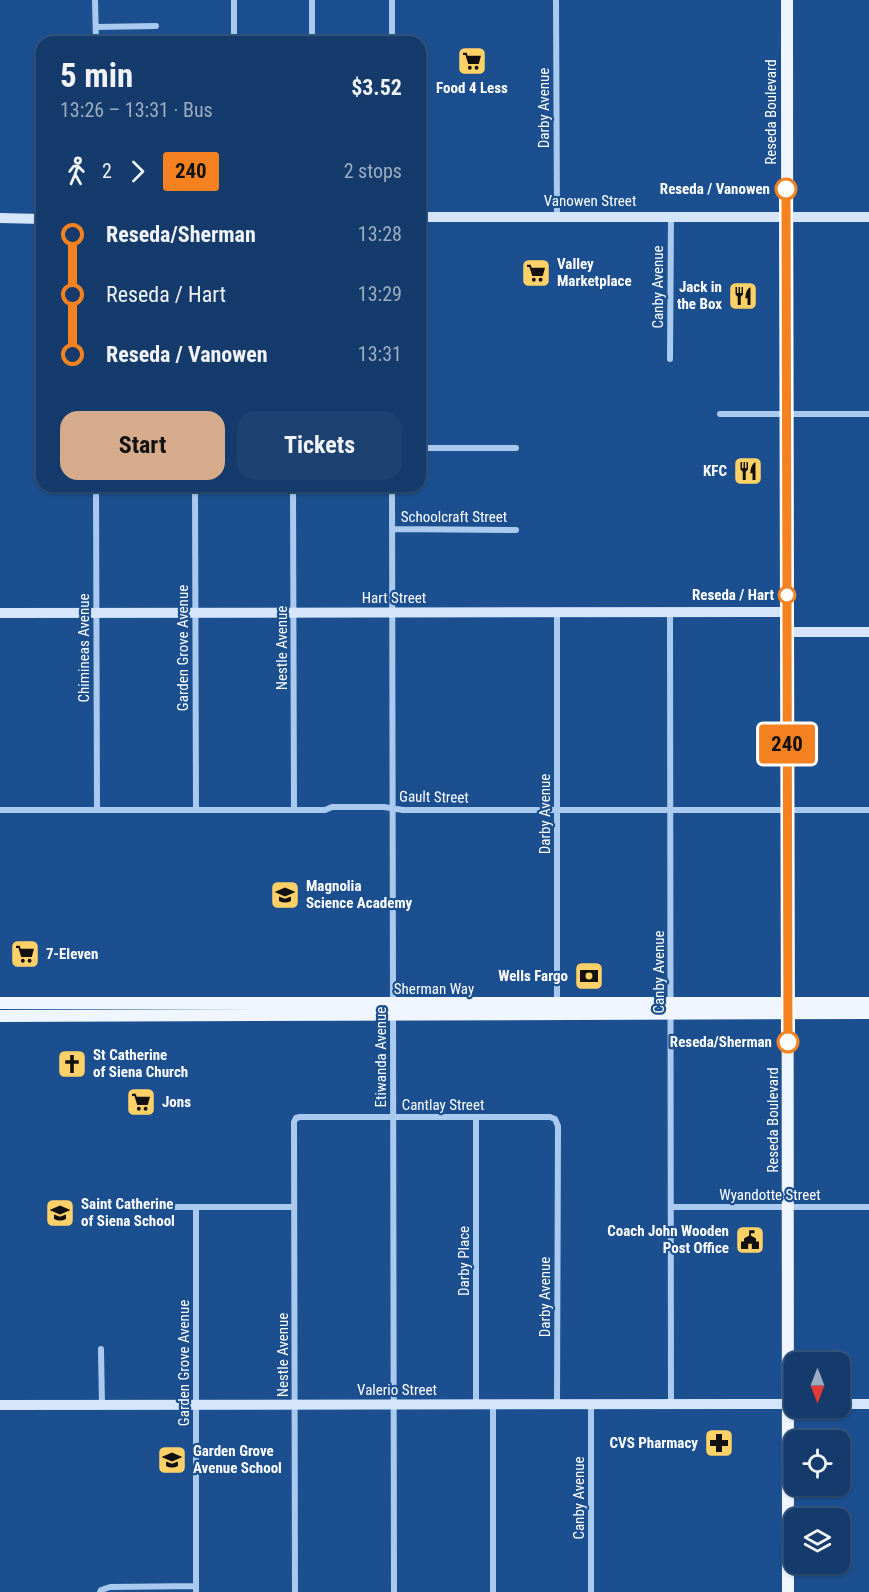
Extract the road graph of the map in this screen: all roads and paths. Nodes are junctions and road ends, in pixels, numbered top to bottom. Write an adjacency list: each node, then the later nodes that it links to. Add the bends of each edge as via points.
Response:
1 (94, 0): 8 (street)
2 (234, 0): 10 (street)
3 (312, 0): 11 (street)
4 (392, 0): 12 (street)
5 (556, 0): 15 (street, Darby Avenue)
6 (787, 0): 16 (main road, Reseda Boulevard)
7 (156, 26): 8 (street)
8 (96, 27): 9 (street)
9 (96, 36)
10 (234, 36)
11 (312, 36)
12 (392, 36)
13 (670, 216): 15 (street, Vanowen Street); 16 (street, Vanowen Street); 20 (street, Canby Avenue)
14 (426, 217): 15 (street, Vanowen Street)
15 (556, 217)
16 (786, 217): 17 (street, Vanowen Street); 23 (main road, Reseda Boulevard)
17 (869, 217)
18 (0, 219): 19 (street)
19 (36, 219)
20 (670, 359)
21 (720, 414): 23 (street)
22 (869, 414): 23 (street)
23 (786, 415): 33 (main road, Reseda Boulevard)
24 (426, 448): 25 (street)
25 (516, 448)
26 (96, 492): 35 (street, Chimineas Avenue)
27 (195, 492): 36 (street, Garden Grove Avenue)
28 (293, 492): 32 (street, Nestle Avenue)
29 (392, 492): 30 (street, Etiwanda Avenue)
30 (393, 529): 31 (street, Schoolcraft Street); 37 (street, Etiwanda Avenue)
31 (516, 530)
32 (294, 612): 36 (street, Hart Street); 37 (street, Hart Street); 46 (street, Nestle Avenue)
33 (787, 612): 39 (street, Hart Street); 40 (main road, Reseda Boulevard)
34 (0, 613): 35 (street, Hart Street)
35 (96, 613): 36 (street, Hart Street); 44 (street, Chimineas Avenue)
36 (195, 613): 45 (street, Garden Grove Avenue)
37 (392, 613): 38 (street, Hart Street); 42 (street, Etiwanda Avenue)
38 (557, 613): 39 (street, Hart Street); 47 (street, Darby Avenue)
39 (670, 613): 48 (street, Canby Avenue)
40 (787, 632): 41 (street); 49 (main road, Reseda Boulevard)
41 (869, 632)
42 (393, 809): 46 (street, Gault Street); 47 (street, Gault Street); 53 (street, Etiwanda Avenue)
43 (0, 810): 44 (street, Gault Street)
44 (97, 810): 45 (street, Gault Street)
45 (196, 810): 46 (street, Gault Street)
46 (294, 810)
47 (557, 810): 48 (street, Gault Street); 54 (street, Darby Avenue)
48 (671, 810): 49 (street, Gault Street); 55 (street, Canby Avenue)
49 (788, 810): 50 (street, Gault Street); 56 (main road, Reseda Boulevard)
50 (869, 810)
51 (0, 1003): 53 (main road, Sherman Way)
52 (869, 1003): 56 (main road, Sherman Way)
53 (393, 1009): 54 (main road, Sherman Way); 58 (main road, Sherman Way); 61 (street, Etiwanda Avenue)
54 (555, 1009): 55 (main road, Sherman Way)
55 (671, 1009): 56 (main road, Sherman Way); 66 (street, Canby Avenue)
56 (788, 1009): 57 (main road, Sherman Way); 67 (main road, Reseda Boulevard)
57 (869, 1013)
58 (0, 1016)
59 (476, 1117): 61 (street, Cantlay Street); 62 (street, Cantlay Street); 71 (street, Darby Place)
60 (296, 1118): 61 (street, Cantlay Street); 65 (street, Nestle Avenue)
61 (393, 1118): 83 (street, Etiwanda Avenue)
62 (555, 1119): 73 (street, Darby Avenue)
63 (120, 1207): 64 (street)
64 (196, 1207): 65 (street); 81 (street, Garden Grove Avenue)
65 (294, 1207): 82 (street, Nestle Avenue)
66 (671, 1207): 67 (street, Wyandotte Street); 75 (street, Canby Avenue)
67 (788, 1207): 68 (street, Wyandotte Street); 70 (main road, Reseda Boulevard)
68 (869, 1207)
69 (101, 1349): 80 (street)
70 (791, 1352)
71 (476, 1404): 72 (street, Valerio Street); 83 (street, Valerio Street)
72 (493, 1404): 73 (street, Valerio Street); 89 (street)
73 (557, 1404): 74 (street, Valerio Street)
74 (591, 1404): 75 (street, Valerio Street); 90 (street, Canby Avenue)
75 (670, 1404): 76 (street, Valerio Street)
76 (784, 1404)
77 (850, 1404): 78 (street)
78 (869, 1404)
79 (0, 1405): 80 (street, Valerio Street)
80 (102, 1405): 81 (street, Valerio Street)
81 (196, 1405): 82 (street, Valerio Street); 85 (street, Garden Grove Avenue)
82 (295, 1405): 83 (street, Valerio Street); 87 (street, Nestle Avenue)
83 (394, 1405): 88 (street, Etiwanda Avenue)
84 (792, 1418): 91 (main road, Reseda Boulevard)
85 (196, 1589): 86 (street, via 110,1587)
86 (101, 1591)
87 (295, 1592)
88 (394, 1592)
89 (493, 1592)
90 (591, 1592)
91 (788, 1592)

